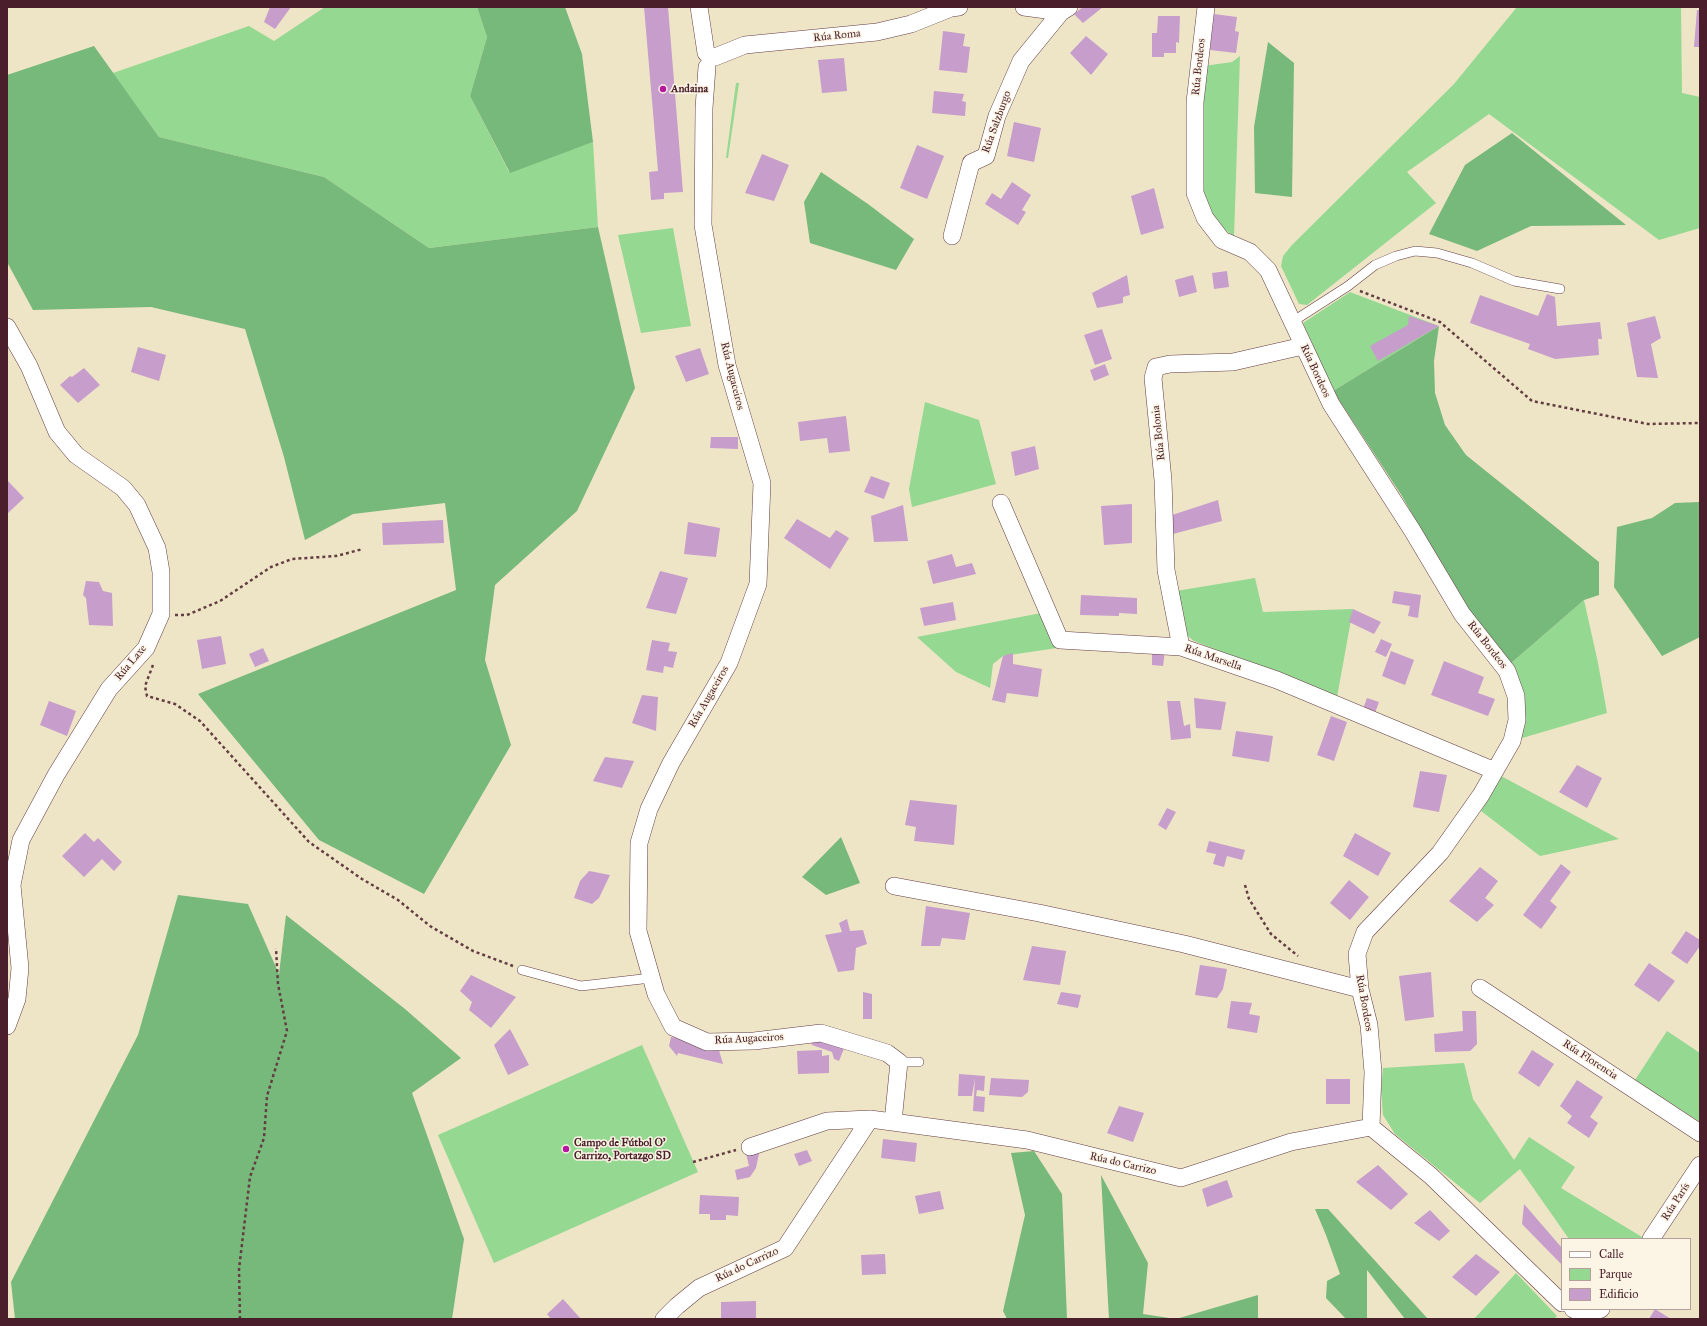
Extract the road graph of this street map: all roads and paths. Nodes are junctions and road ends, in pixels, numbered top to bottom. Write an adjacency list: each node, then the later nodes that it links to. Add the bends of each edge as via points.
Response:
1 (698, 7): 6 (street)
2 (958, 7): 6 (street, Rúa Roma, via 911,24 877,32 745,45)
3 (1024, 7): 5 (street)
4 (1206, 7): 10 (street, Rúa Bordeos, via 1195,102 1195,193 1205,218 1222,240 1250,252 1268,270)
5 (1065, 10): 7 (street, Rúa Salzburgo, via 1021,61 997,116 986,156 971,163)
6 (709, 59): 25 (street, Rúa Augaceiros, via 704,108 703,225 727,365 762,483 758,584 729,663 671,763 649,809 639,843 638,931)
7 (952, 236)
8 (1348, 286): 9 (lane, via 1375,265 1415,251 1437,252 1472,263 1514,281); 10 (lane); 13 (path, via 1440,322 1532,401 1648,424)
9 (1560, 289)
10 (1292, 322): 12 (street, Rúa Bordeos)
11 (7, 327): 16 (street, Rúa Laxe, via 29,366 57,432 76,455 123,488 137,505 157,548 161,572)
12 (1303, 346): 17 (street, Rúa Bolonia, via 1232,362 1170,364 1156,367 1153,378 1163,480 1166,570); 19 (street, Rúa Bordeos, via 1331,404 1462,614 1508,671 1516,696 1517,720 1512,741)
13 (1700, 423)
14 (1001, 503): 17 (street, Rúa Marsella, via 1060,640)
15 (363, 549): 16 (path, via 336,556 292,559 271,567 220,601 187,615)
16 (161, 614): 18 (street, Rúa Laxe)
17 (1181, 647): 19 (street, Rúa Marsella, via 1277,680)
18 (146, 648): 24 (path, via 155,660 145,686 146,696 175,704 200,721 309,842 362,879 398,900 430,926 473,951); 28 (street, Rúa Laxe, via 109,689 56,775 21,840 12,885 20,968 17,998)
19 (1495, 771): 27 (street, Rúa Bordeos, via 1440,853 1365,932 1357,954)
20 (1245, 885): 23 (path, via 1249,899 1271,934)
21 (894, 886): 27 (street, via 1184,944)
22 (276, 948): 44 (path, via 278,984 287,1031 267,1096 264,1138 250,1177 239,1269)
23 (1300, 958)
24 (522, 970): 25 (lane, via 581,986)
25 (651, 978): 29 (street, Rúa Augaceiros, via 673,1027 707,1042 754,1041 821,1033 887,1053)
26 (1480, 988): 34 (street, Rúa Florencia)
27 (1360, 989): 33 (street, Rúa Bordeos, via 1370,1033 1373,1072)
28 (7, 1026)
29 (899, 1062): 30 (lane); 32 (street)
30 (920, 1062)
31 (870, 1119): 32 (street, Rúa do Carrizo); 35 (street, Rúa do Carrizo, via 828,1121); 45 (street, Rúa do Carrizo, via 785,1248 699,1288)
32 (893, 1122): 33 (street, Rúa do Carrizo, via 1027,1140 1180,1178 1291,1142)
33 (1371, 1126): 39 (street, via 1431,1176)
34 (1700, 1133)
35 (750, 1147): 36 (path)
36 (693, 1162)
37 (1700, 1165): 38 (street, Rúa París)
38 (1652, 1238)
39 (1561, 1302)
40 (1570, 1310): 46 (street)
41 (1575, 1310): 42 (street, via 1585,1315)
42 (1598, 1310)
43 (1606, 1310): 47 (street)
44 (240, 1319)
45 (664, 1319)
46 (1580, 1319)
47 (1601, 1319)

